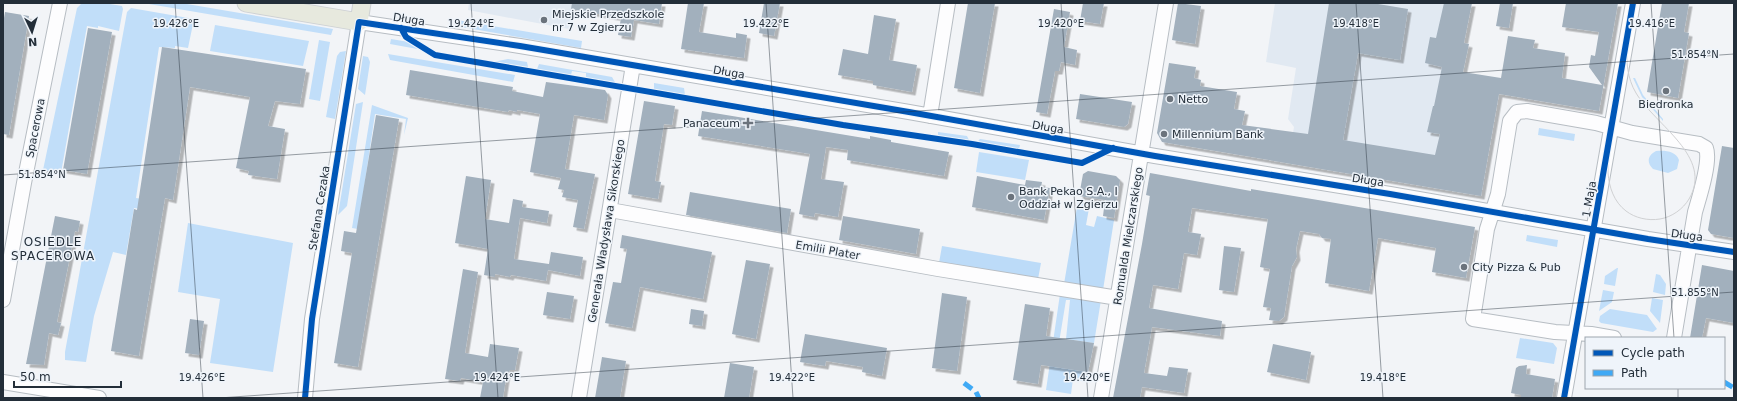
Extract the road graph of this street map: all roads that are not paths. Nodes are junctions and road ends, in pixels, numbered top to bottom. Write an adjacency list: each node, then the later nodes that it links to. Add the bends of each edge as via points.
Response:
1 (60, 3): 18 (street, Spacerowa)
2 (246, 3): 7 (main road, Długa)
3 (362, 3): 7 (main road, Stefana Cezaka)
4 (948, 3): 9 (street)
5 (1166, 3): 11 (street, Romualda Mielczarskiego)
6 (1633, 3): 10 (street, 1 Maja)
7 (359, 22): 8 (street, Długa); 24 (street, Stefana Cezaka, via 312,319)
8 (633, 65): 9 (street, Długa); 12 (street, Generała Władysława Sikorskiego)
9 (930, 116): 11 (street, Długa)
10 (1611, 127): 13 (street, via 1527,111 1517,112 1510,121); 14 (street, 1 Maja); 15 (street, via 1698,144 1706,148 1701,196 1695,212)
11 (1141, 153): 13 (street, Długa); 17 (street, Romualda Mielczarskiego)
12 (610, 210): 17 (street, Emilii Plater); 25 (street, Generała Władysława Sikorskiego)
13 (1493, 212): 14 (street, Długa); 19 (street, via 1487,229 1473,319)
14 (1594, 230): 15 (street, Długa); 19 (street, 1 Maja)
15 (1689, 246): 16 (street, Długa); 21 (street)
16 (1734, 252)
17 (1118, 298): 26 (street, Romualda Mielczarskiego)
18 (3, 300)
19 (1574, 334): 20 (street); 27 (street, 1 Maja)
20 (1604, 337)
21 (1674, 337)
22 (3, 382): 23 (street)
23 (99, 398)
24 (305, 398)
25 (579, 398)
26 (1102, 398)
27 (1564, 398)

